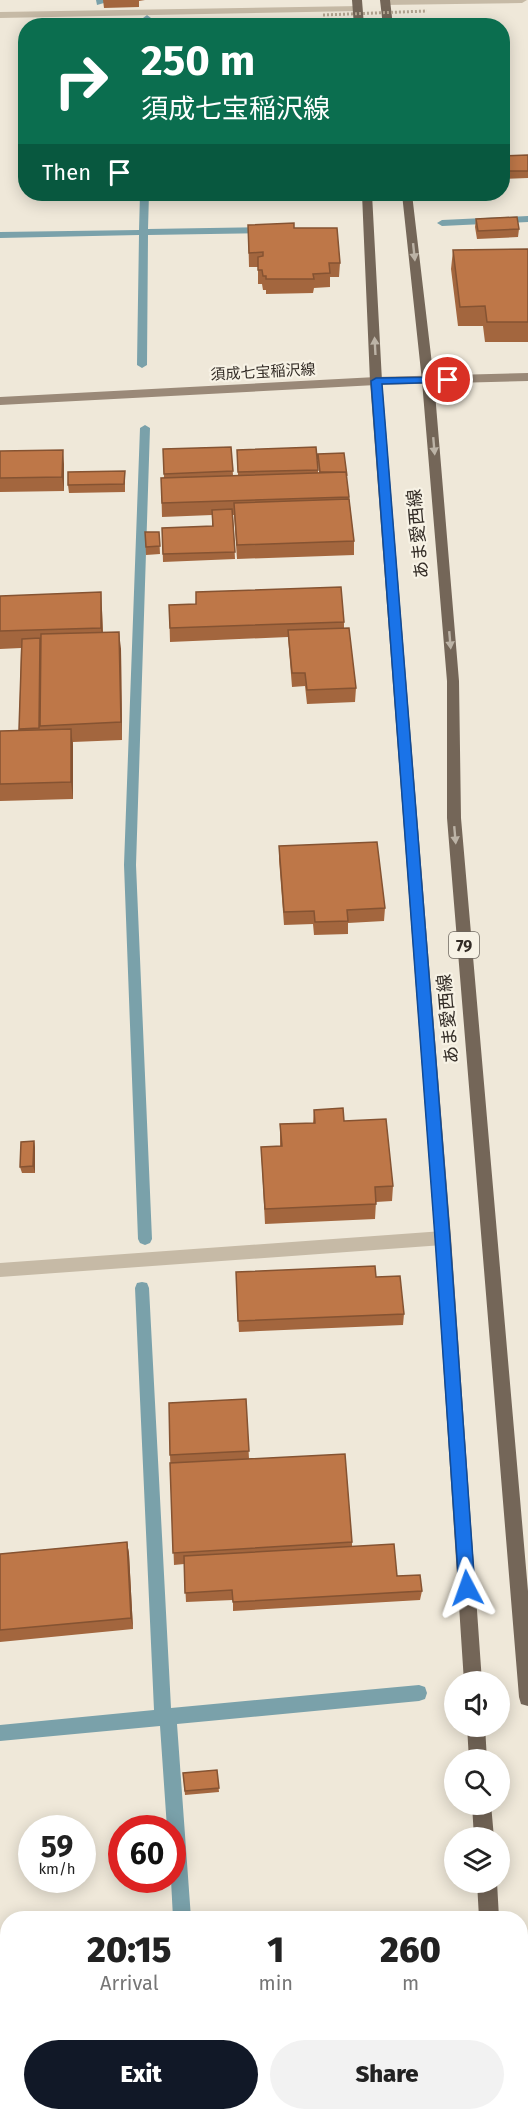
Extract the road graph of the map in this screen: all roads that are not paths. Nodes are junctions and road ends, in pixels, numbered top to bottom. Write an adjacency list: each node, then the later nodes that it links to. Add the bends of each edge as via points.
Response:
1 (43, 0): 7 (street)
2 (156, 0): 6 (street)
3 (522, 0): 4 (street)
4 (386, 2): 9 (main road)
5 (357, 4): 6 (street)
6 (156, 12): 7 (street)
7 (42, 14): 8 (street)
8 (0, 15)
9 (387, 18)
10 (367, 201): 13 (main road, あま愛西線, one-way to 10)
11 (408, 201): 14 (main road, あま愛西線 / 79, one-way to 14)
12 (528, 376): 14 (main road, 須成七宝稲沢線)
13 (376, 381): 14 (main road, 須成七宝稲沢線); 15 (main road, 須成七宝稲沢線); 16 (main road, あま愛西線)
14 (428, 381): 18 (main road, あま愛西線 / 79, one-way to 18, via 453,681 454,818)
15 (0, 401)
16 (443, 1238): 17 (street); 19 (main road, あま愛西線)
17 (0, 1270)
18 (526, 1652): 20 (main road, あま愛西線 / 79)
19 (472, 1671)
20 (528, 1696)
21 (488, 1893): 22 (main road)
22 (489, 1911)

